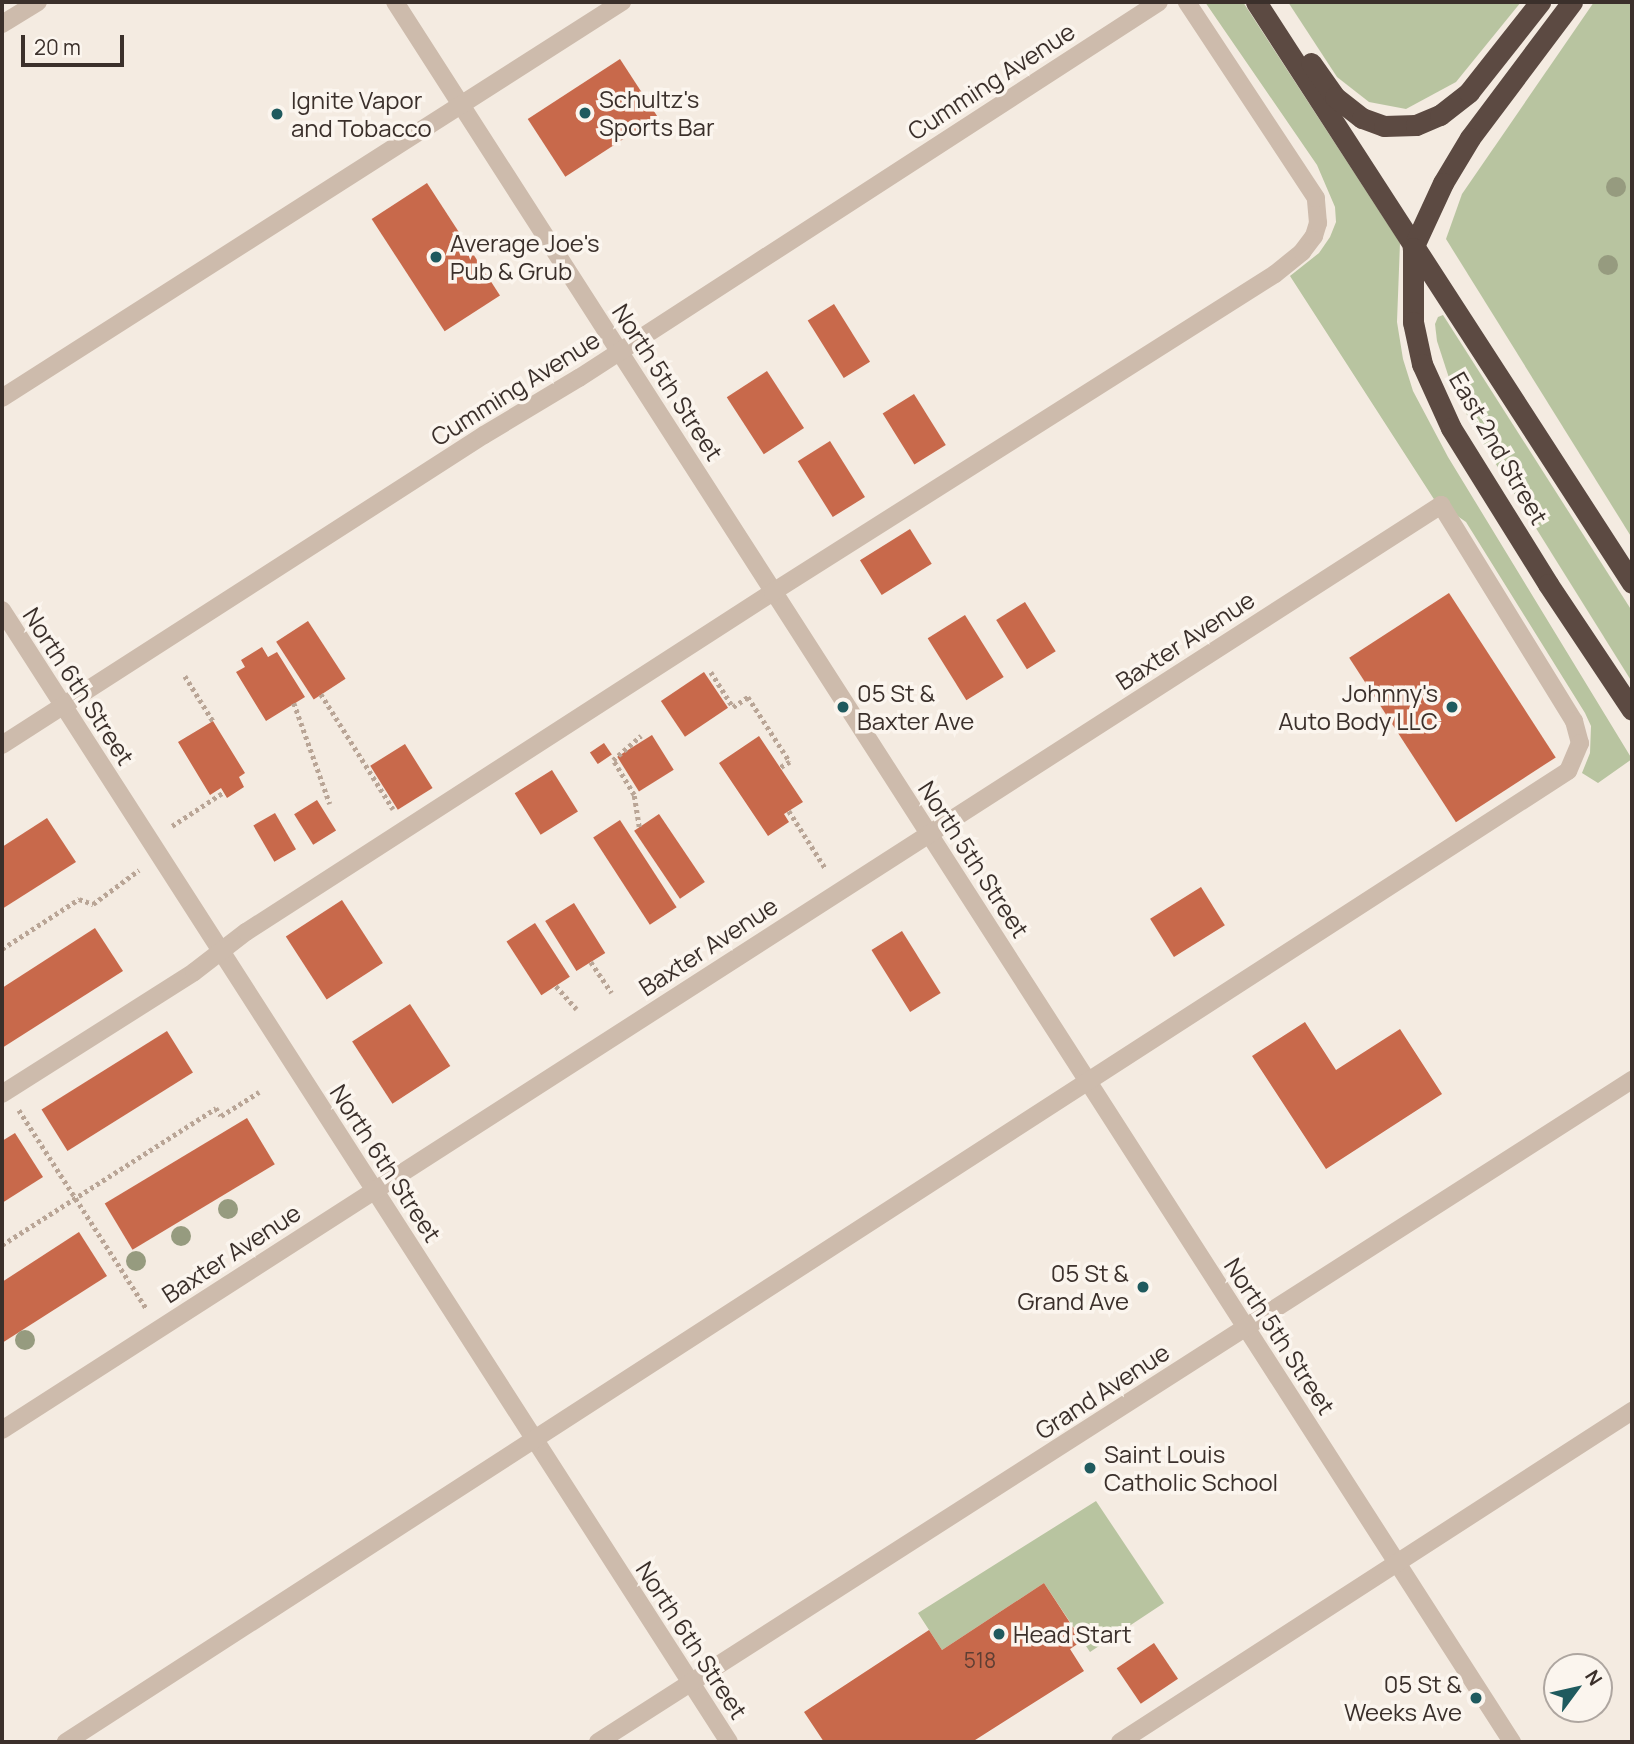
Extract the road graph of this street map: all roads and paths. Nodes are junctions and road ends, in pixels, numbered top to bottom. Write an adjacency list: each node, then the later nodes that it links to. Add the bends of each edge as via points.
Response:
1 (38, 2): 10 (street)
2 (395, 2): 11 (street, North 5th Street)
3 (622, 2): 11 (street)
4 (1159, 2): 13 (street, Cumming Avenue)
5 (1187, 2): 16 (street, via 1316,198 1314,236 1290,263)
6 (1256, 2): 12 (highway)
7 (1270, 2): 8 (highway, via 1335,97 1362,118 1395,127 1428,121 1459,102)
8 (1540, 2)
9 (1572, 2): 12 (highway, via 1470,138)
10 (2, 24)
11 (461, 104): 13 (street, North 5th Street); 14 (street)
12 (1413, 247): 15 (highway, East 2nd Street); 23 (highway, East 2nd Street, via 1413,322 1422,365 1451,428)
13 (620, 352): 16 (street, North 5th Street); 22 (street, Cumming Avenue)
14 (2, 398)
15 (1632, 583)
16 (773, 592): 32 (street); 33 (street, North 5th Street)
17 (2, 610): 22 (street, North 6th Street)
18 (711, 672): 27 (path, via 733,707 748,697 790,762)
19 (185, 676): 24 (path)
20 (321, 694): 32 (path)
21 (294, 704): 29 (path)
22 (63, 705): 26 (street, Cumming Avenue); 34 (street, North 6th Street)
23 (1632, 710)
24 (213, 721)
25 (641, 737): 31 (path, via 613,760 634,794)
26 (2, 745)
27 (780, 768)
28 (224, 792): 34 (path)
29 (330, 804)
30 (789, 811): 35 (path)
31 (639, 827)
32 (406, 830): 37 (street)
33 (929, 834): 35 (street, Baxter Avenue); 43 (street, North 5th Street); 43 (street, Baxter Avenue, via 1441,505 1574,721 1580,744 1568,771)
34 (153, 847): 36 (path, via 126,883 93,904 79,899); 37 (street, North 6th Street)
35 (839, 891): 46 (street, Baxter Avenue)
36 (2, 949)
37 (220, 951): 45 (street); 46 (street, North 6th Street)
38 (591, 962): 40 (path)
39 (556, 986): 41 (path)
40 (612, 993)
41 (577, 1009)
42 (1632, 1080): 49 (street, Grand Avenue)
43 (1087, 1081): 49 (street, North 5th Street); 53 (street)
44 (259, 1091): 47 (path, via 221,1116 216,1108)
45 (4, 1092): 47 (path)
46 (374, 1190): 50 (street, Baxter Avenue); 53 (street, North 6th Street)
47 (76, 1197): 48 (path); 50 (path)
48 (2, 1245)
49 (1245, 1328): 54 (street, North 5th Street); 55 (street, Grand Avenue)
50 (158, 1329): 52 (street, Baxter Avenue)
51 (1632, 1410): 54 (street)
52 (2, 1430)
53 (534, 1439): 55 (street, North 6th Street); 56 (street)
54 (1397, 1564): 59 (street); 60 (street, North 5th Street)
55 (691, 1684): 57 (street, Grand Avenue); 58 (street, North 6th Street)
56 (66, 1742)
57 (598, 1742)
58 (729, 1742)
59 (1120, 1742)
60 (1512, 1742)

